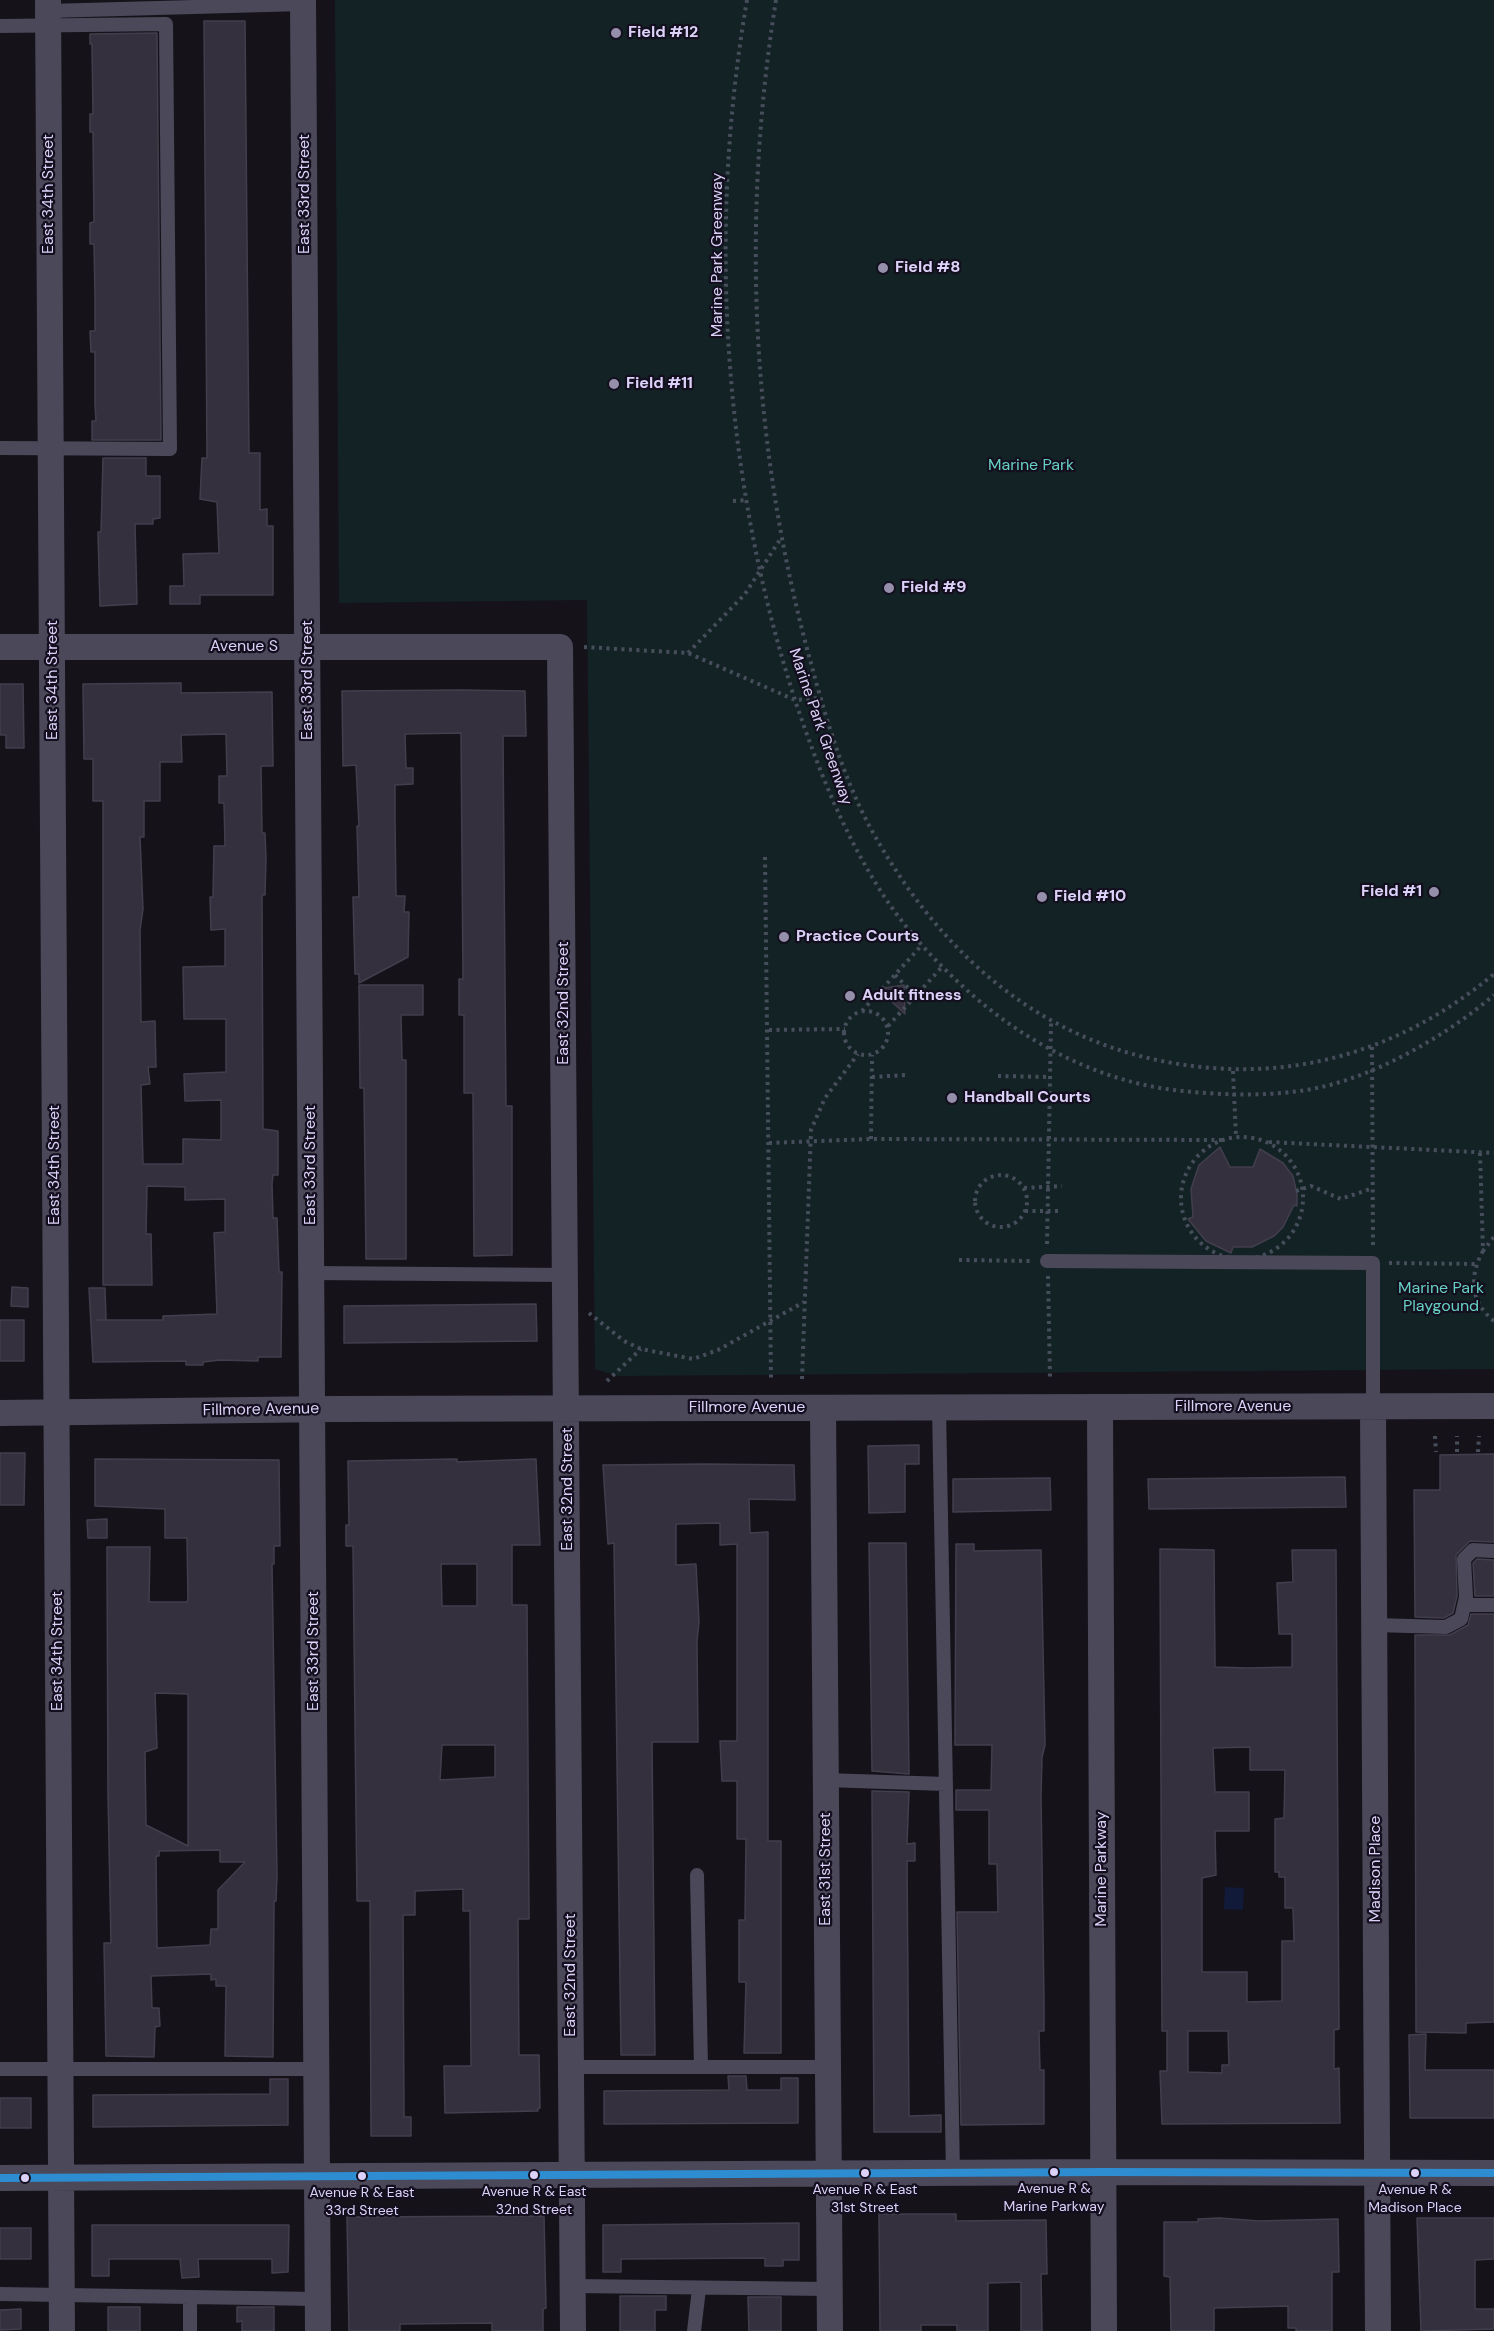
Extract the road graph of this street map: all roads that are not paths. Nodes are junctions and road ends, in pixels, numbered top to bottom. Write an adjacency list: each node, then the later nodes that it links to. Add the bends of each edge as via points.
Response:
1 (303, 2): 2 (lane); 6 (street, East 33rd Street)
2 (48, 12): 3 (lane); 5 (street, East 34th Street); 5 (lane, via 166,24 170,425 170,449)
3 (0, 26)
4 (0, 448): 5 (lane)
5 (51, 450): 9 (street, East 34th Street)
6 (307, 646): 8 (street, Avenue S); 9 (street, Avenue S); 11 (street, East 33rd Street)
7 (0, 647): 9 (street, Avenue S)
8 (572, 647): 12 (street, East 32nd Street)
9 (53, 648): 21 (street, East 34th Street)
10 (1047, 1261): 18 (lane, via 1373,1263)
11 (312, 1273): 12 (lane); 19 (street, East 33rd Street)
12 (566, 1275): 16 (street, East 32nd Street)
13 (1494, 1406): 18 (street, Fillmore Avenue)
14 (939, 1407): 15 (street, Fillmore Avenue); 17 (street, Fillmore Avenue); 27 (lane)
15 (1100, 1407): 18 (street, Fillmore Avenue); 35 (street, Marine Parkway)
16 (567, 1408): 17 (street, Fillmore Avenue); 19 (street, Fillmore Avenue); 29 (street, East 32nd Street)
17 (823, 1408): 26 (street, East 31st Street)
18 (1373, 1408): 25 (street, Madison Place)
19 (312, 1409): 21 (street, Fillmore Avenue); 34 (street, East 33rd Street)
20 (0, 1413): 21 (street, Fillmore Avenue)
21 (56, 1413): 33 (street, East 34th Street)
22 (1494, 1551): 23 (lane, via 1473,1550 1464,1559)
23 (1464, 1605): 24 (lane); 25 (lane, via 1461,1619 1446,1627)
24 (1494, 1605)
25 (1374, 1625): 40 (street, Madison Place)
26 (825, 1780): 27 (lane); 31 (street, East 31st Street)
27 (946, 1784): 38 (lane)
28 (697, 1875): 30 (lane)
29 (572, 2067): 30 (lane); 39 (street, East 32nd Street)
30 (701, 2067): 31 (lane)
31 (827, 2067): 37 (street, East 31st Street)
32 (0, 2069): 33 (lane)
33 (61, 2069): 34 (lane); 43 (street, East 34th Street)
34 (316, 2069): 41 (street, East 33rd Street)
35 (1103, 2172): 38 (street); 40 (street); 57 (street, Marine Parkway)
36 (1494, 2173): 40 (street)
37 (827, 2174): 38 (street); 39 (street); 46 (street, East 31st Street)
38 (953, 2174)
39 (573, 2175): 41 (street); 44 (street, East 32nd Street)
40 (1377, 2175): 58 (street, Madison Place)
41 (317, 2176): 43 (street); 50 (street, East 33rd Street)
42 (0, 2178): 43 (street)
43 (62, 2178): 48 (street, East 34th Street)
44 (573, 2286): 45 (lane); 54 (street, East 32nd Street)
45 (699, 2289): 46 (lane); 55 (lane)
46 (830, 2289): 56 (street, East 31st Street)
47 (0, 2294): 48 (lane)
48 (62, 2294): 49 (lane); 51 (street, East 34th Street)
49 (190, 2297): 50 (lane); 52 (lane)
50 (318, 2299): 53 (street, East 33rd Street)
51 (62, 2331)
52 (190, 2331)
53 (318, 2331)
54 (573, 2331)
55 (694, 2331)
56 (830, 2331)
57 (1104, 2331)
58 (1378, 2331)

